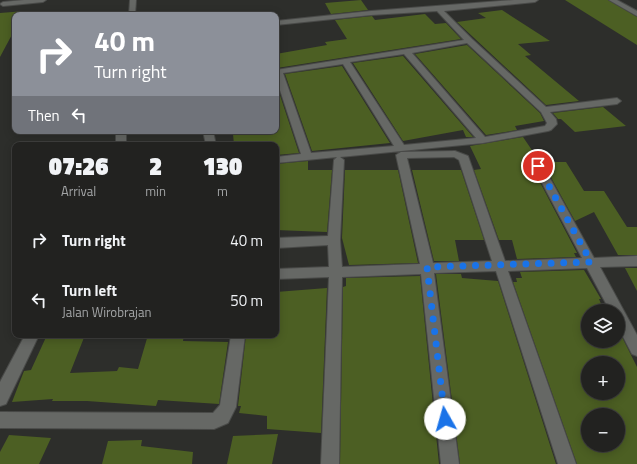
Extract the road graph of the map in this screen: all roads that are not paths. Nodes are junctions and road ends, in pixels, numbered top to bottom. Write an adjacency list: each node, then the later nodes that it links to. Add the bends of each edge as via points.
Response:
1 (43, 0): 5 (street)
2 (133, 0): 7 (street)
3 (535, 0): 6 (street)
4 (612, 0): 8 (street)
5 (3, 4)
6 (439, 9): 9 (street); 10 (street)
7 (132, 12)
8 (637, 14)
9 (279, 23)
10 (469, 42): 11 (street); 16 (street)
11 (407, 52): 12 (street); 17 (street)
12 (345, 61): 13 (street); 18 (street)
13 (279, 72)
14 (279, 78): 19 (street)
15 (617, 101): 16 (street)
16 (544, 110): 17 (street, via 551,119 552,124 548,128)
17 (483, 140): 18 (street)
18 (401, 152): 19 (street); 21 (street); 28 (street, via 455,154 464,158); 29 (street)
19 (307, 157): 20 (street)
20 (279, 160)
21 (339, 160): 22 (street); 24 (street)
22 (279, 166)
23 (538, 166): 27 (street)
24 (334, 240): 25 (street); 30 (street)
25 (279, 243)
26 (637, 261): 27 (street)
27 (591, 262): 28 (street); 32 (street)
28 (500, 266): 29 (street); 41 (street)
29 (427, 267): 30 (street); 40 (street)
30 (336, 271): 31 (street); 39 (street)
31 (279, 274)
32 (613, 304)
33 (625, 325): 36 (street)
34 (30, 338): 37 (street)
35 (238, 338): 38 (street, via 228,407 222,417 214,421)
36 (636, 344)
37 (0, 398)
38 (0, 420)
39 (330, 464)
40 (450, 464)
41 (567, 464)

